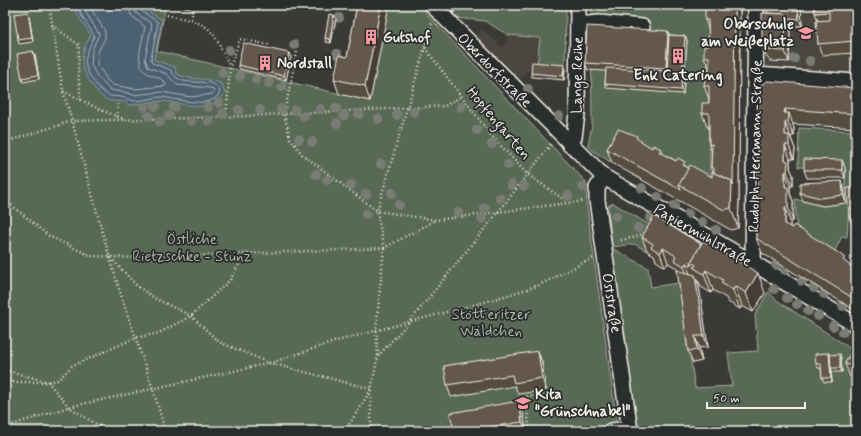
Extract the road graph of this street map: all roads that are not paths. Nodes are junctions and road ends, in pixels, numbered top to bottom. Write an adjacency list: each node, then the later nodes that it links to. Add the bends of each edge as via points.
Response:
1 (578, 5): 4 (street, Lange Reihe)
2 (756, 5): 6 (street, Rudolph-Herrmann-Straße)
3 (434, 7): 8 (street, Oberdorfstraße)
4 (578, 25): 5 (street, via 599,23); 9 (street, Lange Reihe, via 577,114 574,137)
5 (642, 27)
6 (756, 75): 7 (street); 11 (street, Rudolph-Herrmann-Straße)
7 (856, 82)
8 (560, 134): 9 (street, Papiermühlstraße)
9 (570, 144): 10 (street, Papiermühlstraße)
10 (604, 177): 11 (street, Papiermühlstraße); 13 (street, Oststraße, via 597,188 597,200)
11 (753, 263): 12 (street, Papiermühlstraße)
12 (856, 326)
13 (630, 430): 14 (street)
14 (611, 431)

